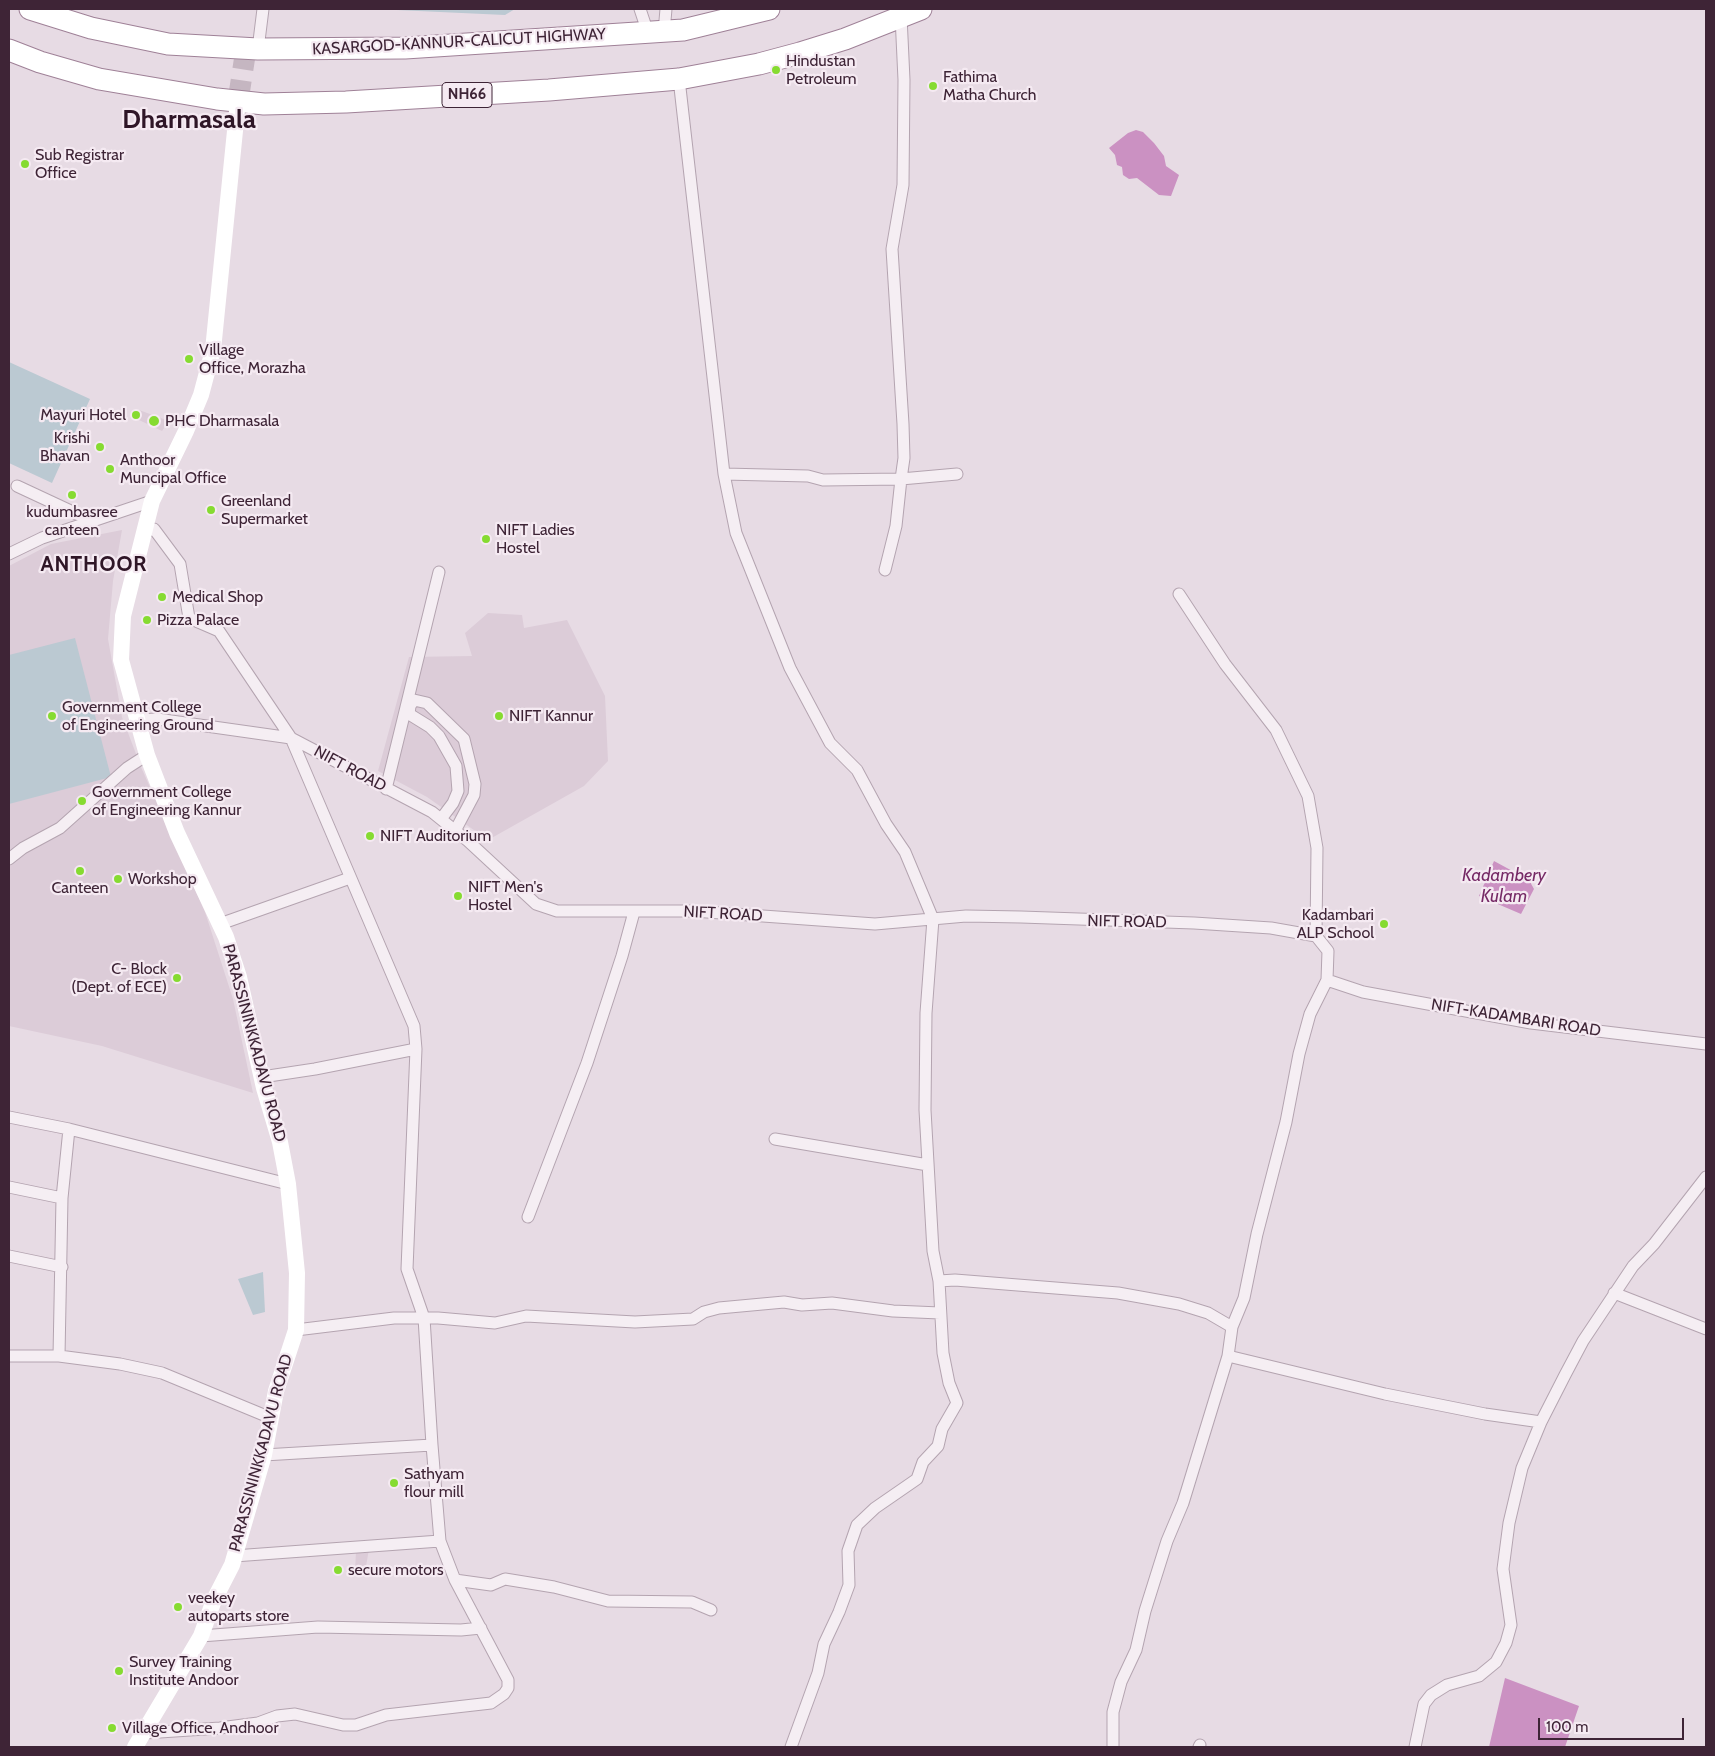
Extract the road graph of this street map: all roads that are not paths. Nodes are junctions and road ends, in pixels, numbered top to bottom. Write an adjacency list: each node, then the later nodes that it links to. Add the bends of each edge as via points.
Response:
1 (30, 9): 10 (highway, KASARGOD-KANNUR-CALICUT HIGHWAY, via 91,28 168,44)
2 (264, 9): 10 (street)
3 (640, 9): 8 (street)
4 (666, 9): 8 (street)
5 (769, 9): 8 (highway, KASARGOD-KANNUR-CALICUT HIGHWAY, via 700,27)
6 (921, 9): 7 (highway, NH66)
7 (901, 16): 11 (highway, NH66, via 800,53); 15 (street, via 903,184 892,249 903,424)
8 (656, 32): 10 (highway, KASARGOD-KANNUR-CALICUT HIGHWAY, via 404,48)
9 (9, 50): 12 (highway, NH66, via 100,79)
10 (258, 50)
11 (679, 79): 12 (highway, NH66, via 558,90 346,102 264,104); 13 (street)
12 (238, 101): 17 (main road, PARASSININKKADAVU ROAD, via 212,350 190,422)
13 (724, 474): 15 (street, via 808,476 823,480); 33 (street, via 736,533 790,668 830,743 856,770 905,852)
14 (957, 474): 15 (street)
15 (901, 479): 21 (street, via 896,526)
16 (18, 486): 18 (street)
17 (152, 501): 18 (street); 19 (main road, PARASSININKKADAVU ROAD)
18 (92, 521): 20 (street, via 42,538)
19 (144, 532): 24 (main road, PARASSININKKADAVU ROAD, via 123,616 120,660); 25 (street, via 154,529 180,564 189,618 220,631)
20 (9, 554)
21 (885, 570)
22 (439, 572): 27 (street)
23 (1179, 594): 35 (street, via 1225,664 1276,730 1308,796 1317,848)
24 (136, 720): 25 (street, NIFT ROAD, via 158,719); 26 (main road, PARASSININKKADAVU ROAD)
25 (291, 738): 27 (street, NIFT ROAD); 31 (street)
26 (147, 755): 30 (street, via 127,768 60,828); 34 (main road, PARASSININKKADAVU ROAD, via 177,833)
27 (386, 789): 28 (street, NIFT ROAD)
28 (441, 819): 29 (street, NIFT ROAD); 29 (street, via 458,791 456,766 439,736 409,714 414,700 427,703 464,738 475,784 470,806)
29 (456, 831): 32 (street, NIFT ROAD, via 536,904 557,911)
30 (9, 859)
31 (350, 878): 34 (street); 38 (street, via 414,1026)
32 (634, 912): 33 (street, NIFT ROAD, via 693,911 875,924); 48 (street, via 587,1063)
33 (933, 919): 35 (street, NIFT ROAD, via 966,916 1194,923 1271,928); 43 (street, via 925,1058)
34 (220, 924): 39 (main road, PARASSININKKADAVU ROAD, via 239,977)
35 (1316, 936): 36 (street, via 1328,951)
36 (1327, 980): 37 (street, NIFT-KADAMBARI ROAD, via 1363,992 1522,1022); 55 (street, via 1310,1014 1299,1054 1244,1298)
37 (1706, 1044)
38 (416, 1049): 39 (street, via 315,1070); 54 (street, via 407,1269)
39 (262, 1077): 45 (main road, PARASSININKKADAVU ROAD)
40 (9, 1117): 41 (street)
41 (69, 1129): 45 (street); 47 (street)
42 (775, 1139): 43 (street)
43 (928, 1165): 51 (street, via 932,1251)
44 (1706, 1177): 52 (street)
45 (288, 1184): 57 (main road, PARASSININKKADAVU ROAD, via 297,1273)
46 (9, 1187): 47 (street)
47 (62, 1198): 50 (street)
48 (528, 1217)
49 (9, 1256): 50 (street)
50 (62, 1267): 59 (street)
51 (940, 1281): 53 (street); 55 (street, via 1118,1293 1179,1304 1208,1313)
52 (1614, 1293): 56 (street); 62 (street, via 1583,1340)
53 (940, 1313): 54 (street, via 784,1302 719,1308 693,1319 635,1322 526,1316 494,1323); 73 (street, via 943,1353 957,1403 942,1429 938,1446 923,1462 917,1479 875,1508 857,1525 848,1551 849,1584 824,1644 818,1674)
54 (424, 1318): 57 (street, via 379,1319); 63 (street)
55 (1232, 1326): 60 (street)
56 (1706, 1329)
57 (296, 1330): 61 (main road, PARASSININKKADAVU ROAD, via 287,1352)
58 (9, 1356): 59 (street)
59 (59, 1356): 61 (street, via 162,1373)
60 (1228, 1356): 62 (street, via 1384,1394); 74 (street, via 1183,1503 1167,1541 1136,1650 1121,1682 1113,1712)
61 (271, 1418): 64 (main road, PARASSININKKADAVU ROAD)
62 (1541, 1422): 75 (street, via 1522,1468 1502,1568 1511,1625 1506,1643 1496,1662 1479,1676 1431,1695 1424,1704)
63 (432, 1445): 64 (street); 65 (street)
64 (264, 1455): 66 (main road, PARASSININKKADAVU ROAD)
65 (440, 1541): 66 (street); 67 (street)
66 (234, 1556): 70 (main road, PARASSININKKADAVU ROAD)
67 (455, 1580): 68 (street, via 491,1585 504,1579 554,1587 608,1601 692,1602); 69 (street)
68 (711, 1610)
69 (481, 1628): 70 (street, via 318,1627); 71 (street, via 508,1680 504,1694 491,1703 386,1715 356,1725 296,1714 220,1728)
70 (201, 1636): 71 (main road, PARASSININKKADAVU ROAD)
71 (145, 1733): 72 (main road, PARASSININKKADAVU ROAD)
72 (135, 1747)
73 (791, 1747)
74 (1113, 1747)
75 (1415, 1747)

